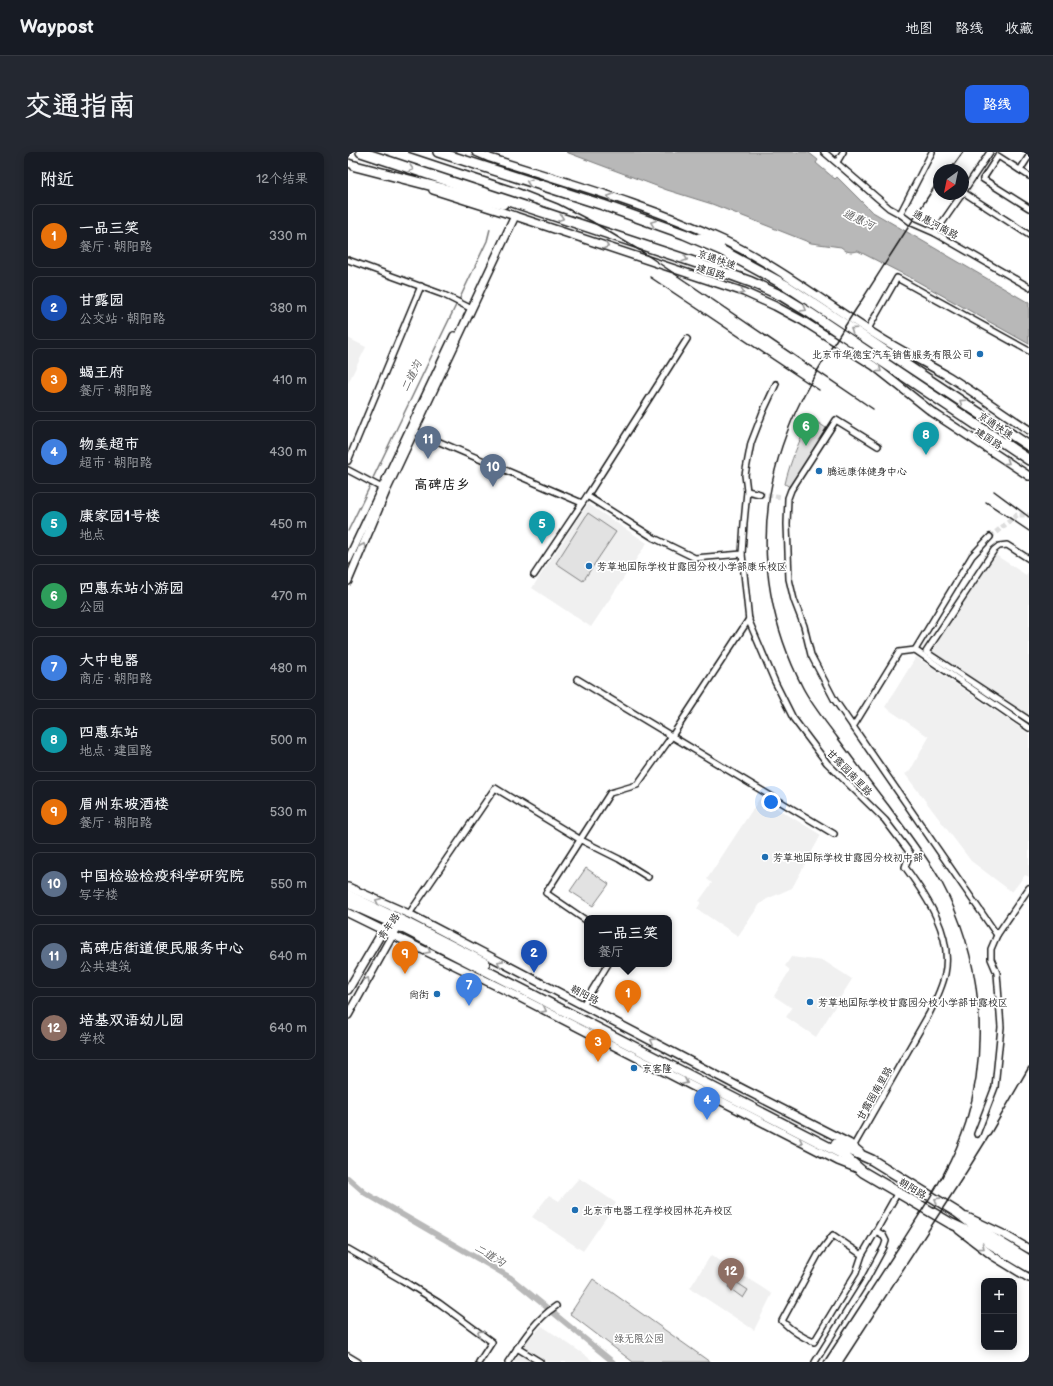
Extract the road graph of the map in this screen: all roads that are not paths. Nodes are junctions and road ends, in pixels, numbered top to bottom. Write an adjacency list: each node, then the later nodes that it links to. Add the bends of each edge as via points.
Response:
1 (361, 152): 19 (highway, 京通快速, one-way to 19)
2 (438, 152): 12 (highway, 京通快速)
3 (451, 152): 12 (highway)
4 (476, 152): 25 (street, one-way to 4, via 653,211)
5 (824, 152): 10 (street, 通惠河南路)
6 (843, 152): 10 (street)
7 (932, 152): 20 (street)
8 (990, 152): 15 (street)
9 (1029, 156): 13 (street)
10 (836, 162): 20 (street, 通惠河南路, via 888,208)
11 (352, 164): 19 (highway, via 490,202); 21 (street, 建国路)
12 (484, 168): 23 (highway, 京通快速, one-way to 12, via 603,205)
13 (1020, 170): 14 (street); 18 (street, via 998,156 983,179)
14 (1029, 176)
15 (969, 184)
16 (969, 197): 24 (street)
17 (958, 200): 22 (street)
18 (1029, 208)
19 (539, 211): 38 (highway, 京通快速, one-way to 38, via 715,269 782,296)
20 (900, 214): 22 (street, 通惠河南路, via 912,224)
21 (513, 215): 29 (street); 35 (street); 41 (street, 建国路, one-way to 41, via 744,292 775,306 874,366 932,412)
22 (935, 233): 28 (street, 通惠河南路)
23 (684, 234): 25 (street); 37 (highway, 京通快速, one-way to 23, via 787,286 721,250)
24 (1029, 234)
25 (739, 248): 30 (street, via 792,278)
26 (348, 260): 27 (street)
27 (421, 286): 29 (street); 39 (street)
28 (1029, 287)
29 (465, 305): 42 (street)
30 (868, 329): 32 (street, via 896,278); 34 (street, via 948,376)
31 (687, 339): 45 (street)
32 (1029, 350)
33 (776, 384): 43 (street, 甘露园南里路, via 751,443 745,475)
34 (1029, 430)
35 (414, 431): 46 (street); 52 (street, one-way to 35)
36 (878, 446): 57 (street, via 836,420 785,498 789,579 794,600 811,655 834,699)
37 (1029, 446)
38 (1029, 460)
39 (348, 461)
40 (348, 470): 42 (street)
41 (1029, 476)
42 (381, 487): 50 (street)
43 (748, 491): 44 (street); 48 (street, 甘露园南里路)
44 (760, 494)
45 (587, 496): 46 (street); 48 (street, via 654,538 695,558)
46 (582, 504): 51 (street)
47 (990, 537): 54 (street, via 972,556)
48 (742, 554): 53 (street, 甘露园南里路)
49 (1029, 559): 56 (street, via 1007,545 994,550 926,652)
50 (348, 560)
51 (534, 575)
52 (348, 581)
53 (749, 619): 59 (street); 79 (street, 甘露园南里路, via 793,718 827,763 885,820 910,853 905,867 938,918 946,952 945,974 929,1014)
54 (915, 650): 57 (street, via 899,652); 58 (street)
55 (577, 679): 59 (street)
56 (1029, 720)
57 (853, 727): 72 (street)
58 (1029, 728)
59 (672, 736): 60 (street); 61 (street, via 637,786 610,793)
60 (834, 834)
61 (581, 840): 62 (street); 68 (street, via 546,893); 69 (street, via 496,788)
62 (648, 877)
63 (348, 887): 69 (street, 朝阳路, one-way to 63)
64 (1029, 888): 72 (street)
65 (348, 895): 69 (highway, 朝阳路)
66 (348, 903): 69 (highway, 朝阳路)
67 (348, 913): 70 (street, 朝阳路)
68 (584, 919)
69 (401, 920): 70 (street, 青年路); 71 (street, 青年路); 75 (street, 朝阳路, one-way to 69); 77 (highway, 朝阳路)
70 (384, 929): 71 (street, 朝阳路); 74 (street, 青年路)
71 (393, 934): 76 (street, 青年路, one-way to 71); 77 (street, 朝阳路, one-way to 77)
72 (997, 935): 78 (street, via 991,948 991,958 997,973 1001,1027 996,1087)
73 (606, 967): 75 (street)
74 (348, 990)
75 (583, 1005): 77 (street, 朝阳路, one-way to 75, via 745,1090)
76 (348, 1015)
77 (780, 1119): 79 (street, 朝阳路, via 849,1143); 80 (highway, 朝阳路); 81 (highway, 朝阳路, one-way to 81, via 842,1154 864,1172)
78 (977, 1134)
79 (853, 1147): 80 (street, 朝阳路)
80 (872, 1160): 82 (highway, 朝阳路, one-way to 80)
81 (898, 1192): 83 (highway, 朝阳路); 84 (street)
82 (958, 1213): 86 (street, 朝阳路); 88 (highway, 朝阳路, via 978,1229)
83 (950, 1223): 89 (highway, 朝阳路, via 974,1234); 90 (street, 朝阳路, one-way to 90, via 993,1256)
84 (876, 1231): 87 (street); 98 (street, via 883,1235 886,1241 884,1247)
85 (348, 1249): 95 (street, one-way to 85, via 492,1342 439,1303)
86 (1029, 1249)
87 (862, 1255): 87 (street, via 856,1273 814,1342 805,1339 782,1321 818,1255 833,1235)
88 (1029, 1260)
89 (1029, 1267)
90 (1029, 1278)
91 (556, 1306): 92 (street, via 544,1314)
92 (517, 1348): 96 (street); 97 (street)
93 (348, 1356): 94 (street)
94 (358, 1362)
95 (478, 1362)
96 (508, 1362)
97 (540, 1362)
98 (815, 1362)

